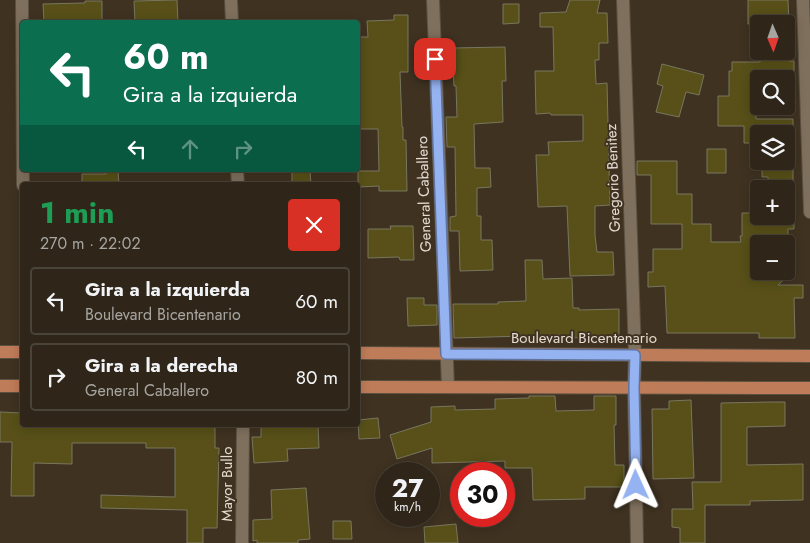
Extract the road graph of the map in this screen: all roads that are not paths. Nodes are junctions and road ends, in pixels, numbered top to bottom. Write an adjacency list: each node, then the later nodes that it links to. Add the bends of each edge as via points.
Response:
1 (22, 0): 6 (street)
2 (231, 0): 7 (street)
3 (433, 0): 12 (street, General Caballero)
4 (622, 0): 13 (street, Gregorio Benitez)
5 (804, 0): 8 (street)
6 (22, 20)
7 (232, 20)
8 (810, 212)
9 (0, 352): 10 (main road)
10 (20, 352)
11 (360, 353): 12 (main road, Boulevard Bicentenario)
12 (446, 354): 13 (main road, Boulevard Bicentenario); 18 (street, General Caballero)
13 (635, 355): 14 (main road, Boulevard Bicentenario); 19 (street, Gregorio Benitez)
14 (810, 356)
15 (0, 386): 16 (main road)
16 (20, 386)
17 (360, 387): 18 (main road)
18 (448, 387): 19 (main road)
19 (634, 388): 20 (main road); 23 (street, Gregorio Benitez)
20 (810, 388)
21 (243, 427): 22 (street, Mayor Bullo)
22 (242, 543)
23 (637, 543)

